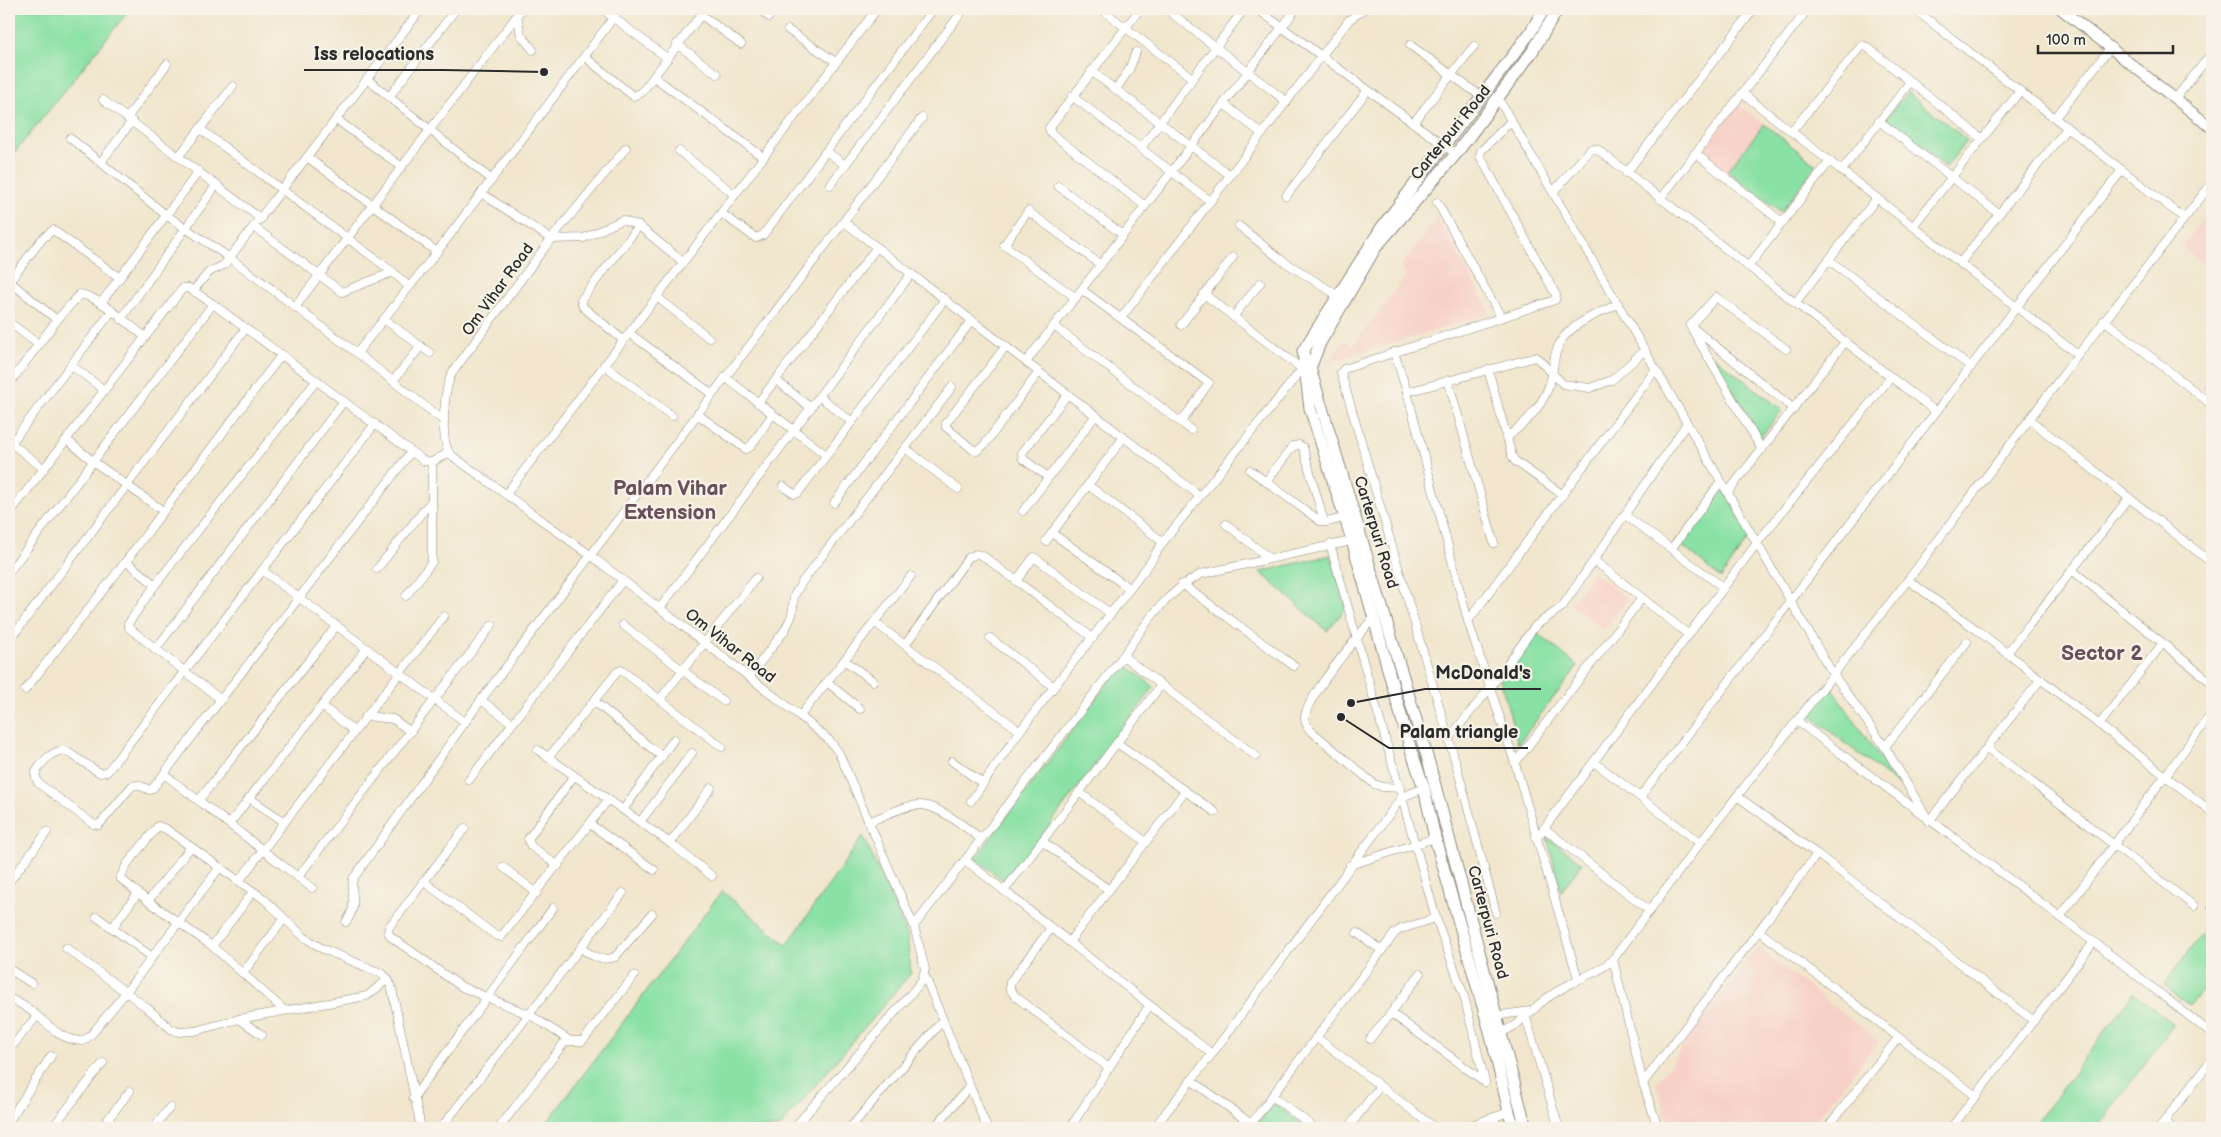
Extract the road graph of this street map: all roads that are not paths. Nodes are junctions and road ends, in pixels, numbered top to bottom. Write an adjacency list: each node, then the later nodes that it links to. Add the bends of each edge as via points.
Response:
1 (421, 9): 49 (street)
2 (456, 9): 57 (street)
3 (522, 9): 23 (street)
4 (602, 9): 24 (street)
5 (620, 9): 24 (street)
6 (759, 9): 25 (street)
7 (876, 9): 41 (street)
8 (933, 9): 85 (street)
9 (964, 9): 93 (street)
10 (1101, 9): 26 (street)
11 (1140, 9): 26 (street)
12 (1166, 9): 34 (street)
13 (1244, 9): 34 (street)
14 (1257, 9): 27 (street)
15 (1296, 9): 27 (street)
16 (1544, 9): 58 (main road, Carterpuri Road)
17 (1558, 9): 59 (main road, Carterpuri Road)
18 (1808, 9): 55 (street)
19 (1914, 9): 54 (street)
20 (2061, 9): 33 (street)
21 (1361, 10): 39 (street, via 1349,20)
22 (1750, 10): 99 (street)
23 (517, 16): 35 (street, via 521,35); 75 (street)
24 (614, 17): 38 (street); 40 (street)
25 (769, 17)
26 (1125, 27): 43 (street); 48 (street)
27 (1282, 27): 39 (street); 44 (street)
28 (788, 30): 41 (street)
29 (677, 44): 30 (street, via 700,16); 40 (street); 45 (street)
30 (741, 44)
31 (1410, 45): 46 (street)
32 (1474, 46): 46 (street)
33 (2111, 47): 60 (street); 65 (street)
34 (1215, 48): 44 (street); 48 (street)
35 (533, 50)
36 (1136, 52): 52 (street)
37 (2212, 52): 60 (street)
38 (585, 57): 47 (street, via 633,96); 102 (street)
39 (1322, 57): 53 (street); 62 (street)
40 (667, 58): 47 (street)
41 (836, 62): 90 (street)
42 (167, 64): 66 (street)
43 (1092, 71): 52 (street); 56 (street)
44 (1248, 73): 62 (street); 63 (street)
45 (717, 74)
46 (1451, 74): 58 (street); 71 (street)
47 (654, 77): 90 (street)
48 (1192, 78): 70 (street)
49 (367, 79): 57 (street); 67 (street)
50 (1910, 82): 69 (street); 76 (street, via 1862,45); 79 (street)
51 (233, 86): 74 (street)
52 (1116, 89): 70 (street)
53 (1367, 91): 71 (street); 111 (street)
54 (2020, 91): 65 (street); 79 (street)
55 (1742, 93): 76 (street); 86 (street)
56 (1072, 96): 82 (street); 117 (street, via 1049,126 1049,131)
57 (389, 97): 75 (street)
58 (1482, 97): 83 (main road, Carterpuri Road)
59 (1498, 98): 68 (street); 87 (main road, Carterpuri Road)
60 (2175, 99): 73 (street)
61 (103, 100): 66 (street)
62 (1287, 102): 77 (street)
63 (1224, 104): 77 (street); 80 (street)
64 (922, 118): 123 (street)
65 (2055, 118): 72 (street)
66 (129, 120): 88 (street); 92 (street)
67 (337, 120): 89 (street); 94 (street)
68 (1511, 121): 108 (street); 164 (street, via 1481,151 1480,156 1556,298)
69 (1879, 121): 95 (street); 101 (street)
70 (1160, 122): 80 (street); 82 (street)
71 (1413, 123): 83 (street)
72 (2067, 128): 96 (street); 119 (street)
73 (2212, 128)
74 (200, 129): 88 (street); 107 (street)
75 (430, 130): 94 (street); 102 (street)
76 (1792, 131): 91 (street)
77 (1262, 134): 100 (street)
78 (70, 138): 92 (street)
79 (1981, 138): 101 (street)
80 (1192, 146): 98 (street); 100 (street)
81 (626, 148): 131 (street)
82 (1141, 148): 98 (street)
83 (1444, 148): 87 (street); 152 (main road, Carterpuri Road, via 1382,226)
84 (679, 151): 110 (street)
85 (826, 151): 93 (street); 118 (street, via 760,237 753,236)
86 (1695, 153): 113 (street); 124 (street)
87 (1456, 154): 152 (main road, Carterpuri Road, via 1376,247)
88 (179, 156): 97 (street)
89 (307, 157): 107 (street); 116 (street)
90 (763, 157): 110 (street)
91 (1830, 161): 95 (street); 124 (street)
92 (101, 162): 120 (street)
93 (846, 165): 105 (street)
94 (402, 167): 116 (street)
95 (1842, 170): 112 (street)
96 (2122, 170): 121 (street); 161 (street)
97 (199, 171): 104 (street); 120 (street)
98 (1172, 171): 114 (street); 117 (street)
99 (1626, 173): 108 (street, via 1593,148); 113 (street)
100 (1230, 175): 114 (street)
101 (1951, 176): 119 (street); 127 (street)
102 (492, 180): 109 (street)
103 (2212, 183): 121 (street)
104 (218, 184): 122 (street); 129 (street)
105 (830, 185)
106 (1058, 186): 130 (street)
107 (282, 191): 122 (street); 132 (street)
108 (1553, 192): 159 (street)
109 (481, 193): 131 (street, Om Vihar Road); 134 (street)
110 (735, 194): 118 (street)
111 (1286, 196)
112 (1877, 198): 127 (street); 137 (street)
113 (1660, 199): 141 (street)
114 (1210, 201): 167 (street)
115 (1438, 202): 164 (street)
116 (372, 206): 132 (street); 134 (street)
117 (1145, 206): 130 (street)
118 (720, 213): 138 (street)
119 (1999, 214): 139 (street)
120 (166, 215): 129 (street); 145 (street)
121 (2184, 218): 170 (street)
122 (261, 219): 128 (street)
123 (844, 222): 133 (street); 200 (street)
124 (1783, 222): 141 (street)
125 (639, 226): 131 (street, via 622,220 584,238); 138 (street); 179 (street, via 581,300 583,307)
126 (1239, 226): 152 (street, via 1280,259)
127 (1913, 226): 139 (street)
128 (254, 227): 136 (street); 144 (street)
129 (186, 228): 136 (street); 165 (street)
130 (1123, 235): 140 (street)
131 (551, 239): 224 (street, Om Vihar Road, via 452,373 446,389)
132 (347, 240): 142 (street); 144 (street)
133 (877, 247): 143 (street); 203 (street)
134 (437, 252): 148 (street)
135 (1232, 256): 151 (street)
136 (230, 258): 150 (street, via 221,268 205,275); 160 (street)
137 (1829, 260): 157 (street); 194 (street)
138 (683, 262): 153 (street)
139 (1960, 263): 161 (street)
140 (1101, 265): 149 (street); 154 (street, via 1028,212 1004,245)
141 (1748, 267): 157 (street)
142 (393, 272): 144 (street, via 342,292); 148 (street)
143 (911, 274): 155 (street); 212 (street)
144 (319, 276): 160 (street)
145 (120, 278): 146 (street, via 54,230 42,239); 156 (street)
146 (9, 282): 168 (street)
147 (1260, 283): 163 (street)
148 (409, 287): 166 (street)
149 (1082, 290): 154 (street); 167 (street)
150 (193, 291): 158 (street); 177 (street, via 183,288)
151 (1204, 294): 163 (street); 172 (street)
152 (1343, 296): 195 (main road, Carterpuri Road)
153 (657, 297): 176 (street); 178 (street)
154 (1076, 298): 173 (street)
155 (945, 299): 169 (street); 225 (street)
156 (101, 303): 162 (street); 168 (street, via 80,294)
157 (1795, 303): 180 (street)
158 (213, 304): 175 (street); 240 (street)
159 (1618, 304): 185 (street); 199 (street, via 1579,325 1563,338 1556,352)
160 (295, 307): 187 (street)
161 (2017, 307): 190 (street); 194 (street)
162 (112, 311): 165 (street); 192 (street)
163 (1233, 317): 195 (street)
164 (1501, 317): 186 (street)
165 (121, 318): 177 (street)
166 (384, 318): 182 (street); 187 (street)
167 (1121, 318): 226 (street, via 1209,384)
168 (57, 320): 181 (street)
169 (972, 320): 183 (street); 257 (street)
170 (2104, 320): 190 (street); 215 (street)
171 (9, 322): 181 (street)
172 (1181, 325)
173 (1054, 326): 191 (street); 226 (street)
174 (1690, 326): 184 (street, via 1716,298); 217 (street); 236 (street)
175 (246, 328): 189 (street); 247 (street)
176 (629, 333): 179 (street); 210 (street)
177 (144, 336): 208 (street)
178 (710, 338)
179 (624, 340): 193 (street)
180 (1845, 342): 201 (street); 217 (street)
181 (39, 345): 206 (street)
182 (421, 346): 188 (street); 205 (street)
183 (1006, 346): 191 (street); 198 (street, via 946,423 946,428 972,449 977,450 985,444)
184 (1786, 349)
185 (1645, 350): 197 (street); 199 (street, via 1612,380 1596,387 1569,386)
186 (1394, 352): 209 (street); 350 (street, via 1344,369 1341,373)
187 (358, 353): 205 (street)
188 (430, 353)
189 (282, 354): 202 (street); 258 (street)
190 (2078, 355): 223 (street)
191 (1026, 362): 198 (street)
192 (71, 365): 208 (street); 234 (street)
193 (604, 365): 222 (street); 252 (street)
194 (1971, 368): 218 (street)
195 (1306, 369): 254 (street); 262 (main road, Carterpuri Road)
196 (1488, 369): 199 (street, via 1536,357 1545,363); 204 (street); 232 (street)
197 (1656, 370): 227 (street); 253 (street)
198 (1039, 372): 211 (street)
199 (1552, 375): 232 (street, via 1538,408 1528,421)
200 (725, 377): 210 (street); 214 (street)
201 (1891, 378): 218 (street); 270 (street)
202 (317, 380): 213 (street); 288 (street)
203 (776, 380): 214 (street); 216 (street)
204 (1448, 380): 209 (street); 269 (street)
205 (394, 381): 224 (street)
206 (9, 384)
207 (952, 387): 235 (street)
208 (104, 390): 233 (street)
209 (1407, 392): 299 (street)
210 (712, 394): 219 (street)
211 (1068, 394): 221 (street); 244 (street, via 1022,453 1023,459)
212 (820, 396): 216 (street); 225 (street)
213 (344, 401): 228 (street); 314 (street)
214 (758, 403): 220 (street)
215 (2212, 405)
216 (811, 408): 230 (street)
217 (1794, 408): 236 (street)
218 (1936, 412): 294 (street)
219 (697, 414): 220 (street, via 746,449); 273 (street)
220 (772, 415): 230 (street)
221 (1096, 415): 231 (street); 244 (street)
222 (672, 416)
223 (2030, 420): 255 (street); 285 (street)
224 (444, 421): 238 (street, Om Vihar Road)
225 (852, 422): 239 (street)
226 (1181, 422): 229 (street)
227 (1687, 423): 245 (street); 261 (street)
228 (375, 424): 237 (street); 279 (street)
229 (1191, 430)
230 (793, 432): 239 (street); 295 (street)
231 (1124, 437): 248 (street); 254 (street)
232 (1506, 438): 253 (street, via 1516,460)
233 (67, 440): 240 (street); 242 (street)
234 (10, 444): 242 (street)
235 (905, 448): 250 (street); 323 (street, via 797,590 785,630)
236 (1762, 450): 251 (street)
237 (411, 452): 241 (street, via 424,461); 292 (street)
238 (448, 453): 241 (street); 252 (street, Om Vihar Road)
239 (826, 456): 249 (street, via 797,494)
240 (94, 462): 247 (street); 281 (street)
241 (432, 462): 256 (street)
242 (44, 469): 260 (street)
243 (1250, 470): 246 (street)
244 (1048, 478): 259 (street)
245 (1721, 481): 251 (street); 272 (street)
246 (1266, 482): 263 (street); 263 (street, via 1292,446 1303,447)
247 (128, 485): 258 (street); 308 (street)
248 (1088, 485): 265 (street); 268 (street)
249 (783, 486)
250 (958, 488)
251 (1728, 492): 270 (street)
252 (506, 494): 273 (street, Om Vihar Road)
253 (1563, 495): 299 (street)
254 (1200, 496): 268 (street)
255 (2129, 498): 277 (street); 280 (street)
256 (432, 500): 278 (street); 291 (street, via 432,562)
257 (834, 503)
258 (163, 511): 275 (street)
259 (1023, 511)
260 (9, 514)
261 (1625, 514): 272 (street); 276 (street)
262 (1350, 517): 263 (street); 266 (main road, Carterpuri Road)
263 (1324, 522)
264 (1226, 524): 274 (street)
265 (1052, 533): 267 (street); 290 (street)
266 (1357, 539): 271 (street); 298 (main road, Carterpuri Road); 465 (main road, Carterpuri Road, via 1449,834)
267 (1046, 541)
268 (1163, 542): 290 (street)
269 (1494, 543)
270 (1757, 543): 289 (street); 294 (street)
271 (1330, 544): 274 (street); 307 (street)
272 (1672, 548): 289 (street)
273 (590, 554): 284 (street, Om Vihar Road); 335 (street)
274 (1269, 558): 287 (street, via 1201,574)
275 (126, 561): 288 (street); 331 (street)
276 (1595, 561): 293 (street); 330 (street, via 1562,607 1535,626)
277 (2212, 563)
278 (377, 569)
279 (262, 570): 292 (street); 320 (street)
280 (2072, 570): 311 (street); 315 (street)
281 (9, 572)
282 (912, 576): 300 (street)
283 (756, 578): 310 (street)
284 (623, 580): 295 (street, Om Vihar Road); 345 (street)
285 (1908, 580): 315 (street); 322 (street)
286 (1016, 581): 296 (street, via 1034,557); 306 (street); 312 (street, via 982,556 972,555)
287 (1182, 584): 316 (street, via 1152,614); 318 (street)
288 (156, 585): 314 (street, via 128,626)
289 (1724, 588): 304 (street)
290 (1130, 589): 296 (street)
291 (406, 596)
292 (299, 597): 301 (street); 332 (street)
293 (1642, 598): 304 (street); 363 (street)
294 (1790, 600): 322 (street); 376 (street)
295 (660, 608): 310 (street, Om Vihar Road)
296 (1111, 614): 306 (street)
297 (444, 616): 321 (street)
298 (1373, 618): 307 (street); 371 (main road, Carterpuri Road, via 1408,744)
299 (1468, 621): 330 (street)
300 (874, 622): 312 (street); 317 (street)
301 (337, 625): 313 (street); 378 (street)
302 (623, 625): 319 (street)
303 (492, 626): 333 (street)
304 (1688, 635): 362 (street)
305 (990, 638): 329 (street)
306 (1092, 638): 329 (street)
307 (1357, 638): 370 (street); 370 (street, via 1309,704 1305,718 1308,729 1374,784)
308 (9, 641)
309 (1967, 642): 354 (street)
310 (705, 643): 319 (street); 323 (street, Om Vihar Road)
311 (2163, 643): 327 (street); 346 (street)
312 (904, 645): 348 (street)
313 (368, 648): 321 (street); 338 (street)
314 (155, 650): 320 (street)
315 (2007, 653): 324 (street)
316 (1123, 656): 328 (street); 395 (street)
317 (844, 660): 325 (street); 326 (street)
318 (1294, 666)
319 (683, 671): 334 (street); 337 (street)
320 (184, 672): 332 (street); 364 (street, via 107,772 100,773 66,750 60,750 49,756 35,778 45,789 99,825 132,786 138,784 150,790)
321 (400, 673): 333 (street); 340 (street)
322 (1833, 674): 343 (street); 354 (street)
323 (749, 677): 341 (street, Om Vihar Road)
324 (2041, 679): 346 (street); 355 (street)
325 (873, 681)
326 (827, 682): 339 (street); 341 (street)
327 (2212, 683)
328 (1161, 685): 352 (street); 358 (street)
329 (1054, 687): 348 (street)
330 (1491, 687): 350 (street); 363 (street)
331 (25, 690)
332 (220, 699): 364 (street)
333 (435, 699): 344 (street); 349 (street)
334 (660, 699): 336 (street, via 621,670); 353 (street)
335 (481, 700): 344 (street); 345 (street)
336 (594, 701): 359 (street); 360 (street)
337 (723, 702)
338 (322, 706): 347 (street); 377 (street)
339 (860, 709)
340 (366, 716): 347 (street); 349 (street, via 393,719)
341 (800, 716): 387 (street, Om Vihar Road, via 834,745)
342 (2212, 716): 365 (street)
343 (1797, 721): 374 (street); 384 (street)
344 (465, 722): 434 (street, via 353,879 353,911)
345 (512, 723): 367 (street)
346 (2099, 725): 365 (street)
347 (354, 731): 385 (street)
348 (1020, 731): 368 (street)
349 (411, 732): 412 (street)
350 (1448, 738): 427 (street)
351 (674, 739): 359 (street)
352 (1117, 743): 372 (street); 373 (street)
353 (722, 747)
354 (1884, 747): 384 (street)
355 (1987, 748): 384 (street); 401 (street)
356 (538, 750): 360 (street)
357 (692, 753): 386 (street)
358 (1256, 756)
359 (662, 757): 381 (street)
360 (548, 758): 366 (street)
361 (952, 761): 368 (street)
362 (1594, 762): 376 (street); 391 (street)
363 (1515, 763): 394 (street)
364 (164, 774): 378 (street)
365 (2165, 775): 383 (street); 401 (street)
366 (574, 776): 379 (street); 407 (street, via 528,839 532,846)
367 (469, 780)
368 (982, 783): 380 (street)
369 (712, 788): 398 (street)
370 (1400, 788): 375 (street)
371 (1424, 788): 375 (street); 393 (main road, Carterpuri Road)
372 (1186, 791): 382 (street); 397 (street)
373 (1079, 792): 396 (street); 397 (street)
374 (1737, 796): 399 (street); 404 (street)
375 (1402, 797): 400 (street); 406 (street)
376 (1640, 797): 399 (street)
377 (249, 798): 385 (street); 388 (street)
378 (199, 800): 388 (street)
379 (608, 800): 381 (street); 389 (street)
380 (971, 801)
381 (623, 810): 386 (street)
382 (1215, 812)
383 (2212, 812)
384 (1929, 821): 430 (street)
385 (285, 822): 403 (street)
386 (640, 822): 398 (street)
387 (868, 822): 395 (street, via 923,805 951,818); 435 (street, Om Vihar Road)
388 (230, 823): 403 (street)
389 (590, 824): 407 (street); 410 (street)
390 (465, 828): 415 (street)
391 (1544, 828): 394 (street); 426 (street)
392 (47, 832): 414 (street)
393 (1435, 838): 400 (street); 465 (main road, Carterpuri Road)
394 (1536, 838): 454 (street)
395 (981, 839): 405 (street)
396 (1042, 841): 417 (street); 418 (street)
397 (1146, 842): 417 (street)
398 (670, 843): 411 (street)
399 (1700, 843): 426 (street)
400 (1415, 845): 406 (street); 431 (street)
401 (2114, 845): 424 (street); 430 (street)
402 (190, 848): 408 (street); 420 (street, via 166,828 158,826 120,874 120,878); 423 (street)
403 (264, 850): 412 (street); 413 (street)
404 (1817, 854): 438 (street); 468 (street)
405 (965, 860): 418 (street); 435 (street)
406 (1350, 865): 477 (street)
407 (558, 866): 421 (street)
408 (220, 867): 413 (street); 433 (street)
409 (503, 867): 421 (street)
410 (654, 870)
411 (712, 876)
412 (298, 877): 416 (street)
413 (239, 881): 419 (street)
414 (9, 882)
415 (423, 882): 421 (street, via 498,937 504,935); 457 (street, via 388,932 448,978)
416 (312, 888)
417 (1109, 890): 440 (street)
418 (1004, 891): 437 (street)
419 (253, 892): 432 (street); 442 (street)
420 (138, 893): 423 (street); 436 (street)
421 (537, 893)
422 (623, 893): 444 (street)
423 (148, 901): 433 (street)
424 (2194, 906)
425 (553, 908): 457 (street)
426 (1650, 911): 447 (street)
427 (1496, 913)
428 (652, 914): 444 (street, via 615,957 598,958)
429 (97, 917): 436 (street)
430 (2060, 917): 441 (street)
431 (1436, 918): 445 (street, via 1394,933); 484 (street, via 1464,996)
432 (284, 920): 449 (street); 453 (street, via 312,942)
433 (179, 921): 442 (street); 446 (street)
434 (346, 922)
435 (914, 926): 450 (street, Om Vihar Road)
436 (112, 928): 446 (street)
437 (1051, 928): 440 (street); 481 (street, via 1010,982 1010,989)
438 (1759, 931): 473 (street); 485 (street)
439 (1357, 934): 445 (street)
440 (1069, 942): 459 (street)
441 (2094, 942): 468 (street); 470 (street)
442 (212, 946): 449 (street)
443 (66, 948): 456 (street)
444 (582, 948): 462 (street)
445 (1381, 950): 472 (street)
446 (152, 957): 456 (street)
447 (1613, 959): 454 (street, via 1600,970); 485 (street)
448 (9, 969): 455 (street)
449 (244, 973): 460 (street)
450 (924, 974): 467 (street, Om Vihar Road); 504 (street, via 916,988)
451 (1420, 974): 461 (street)
452 (634, 976): 475 (street, via 585,1038 576,1042)
453 (388, 979): 460 (street, via 367,996); 491 (street)
454 (1578, 979): 463 (street)
455 (31, 982)
456 (126, 992): 464 (street, via 92,1035 83,1041 63,1038); 466 (street, via 171,1030 179,1032)
457 (488, 996): 462 (street); 491 (street)
458 (9, 998): 464 (street)
459 (1150, 1006): 477 (street); 481 (street)
460 (284, 1010): 466 (street)
461 (1391, 1013): 474 (street); 484 (street)
462 (530, 1015): 475 (street); 502 (street)
463 (1528, 1015): 465 (street); 469 (street); 517 (street)
464 (37, 1016): 476 (street)
465 (1491, 1017): 469 (main road, Carterpuri Road)
466 (239, 1019): 471 (street)
467 (943, 1020): 487 (street, Om Vihar Road); 505 (street)
468 (2034, 1021): 490 (street)
469 (1496, 1034): 482 (main road, Carterpuri Road); 516 (main road, Carterpuri Road)
470 (2212, 1034)
471 (262, 1035)
472 (1316, 1037): 486 (street); 489 (street)
473 (1898, 1038): 490 (street); 519 (street)
474 (1370, 1039)
475 (569, 1040): 503 (street)
476 (9, 1050)
477 (1212, 1054): 483 (street)
478 (51, 1056): 495 (street)
479 (2212, 1059): 496 (street)
480 (103, 1063): 498 (street)
481 (1109, 1068): 508 (street)
482 (1502, 1078): 484 (street); 493 (main road, Carterpuri Road)
483 (1192, 1080): 497 (street); 509 (street)
484 (1485, 1082)
485 (1642, 1083): 518 (street)
486 (1380, 1086): 511 (street); 512 (street)
487 (969, 1087): 506 (street); 507 (street, Om Vihar Road)
488 (130, 1090): 499 (street)
489 (1272, 1096): 497 (street); 510 (street)
490 (1976, 1096): 520 (street)
491 (413, 1098): 501 (street)
492 (170, 1106): 500 (street)
493 (1509, 1112): 494 (street); 515 (main road, Carterpuri Road)
494 (1494, 1117): 513 (street); 514 (street)
495 (9, 1121)
496 (2161, 1125): 521 (street)
497 (1254, 1126)
498 (52, 1128)
499 (101, 1128)
500 (154, 1128)
501 (420, 1128)
502 (441, 1128)
503 (499, 1128)
504 (794, 1128)
505 (850, 1128)
506 (934, 1128)
507 (986, 1128)
508 (1070, 1128)
509 (1157, 1128)
510 (1315, 1128)
511 (1348, 1128)
512 (1435, 1128)
513 (1463, 1128)
514 (1497, 1128)
515 (1514, 1128)
516 (1526, 1128)
517 (1560, 1128)
518 (1658, 1128)
519 (1827, 1128)
520 (1951, 1128)
521 (2172, 1128)

